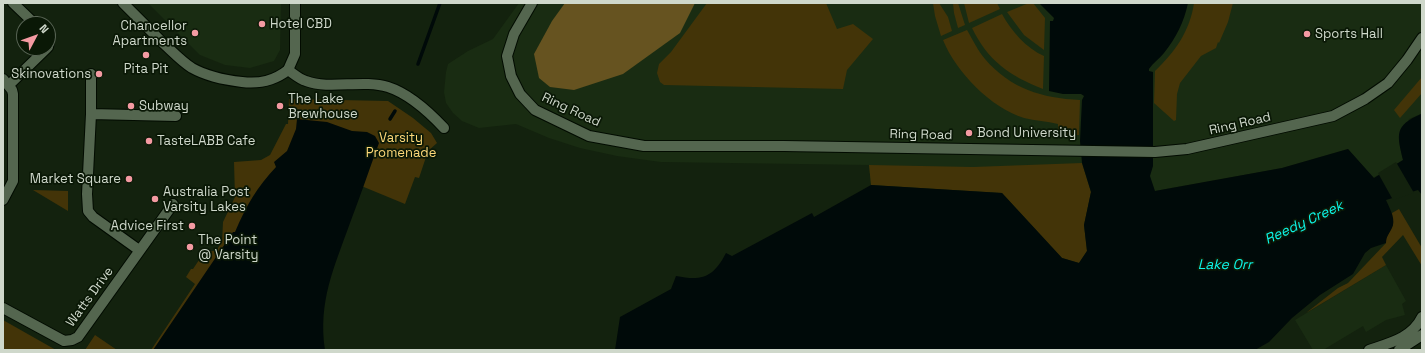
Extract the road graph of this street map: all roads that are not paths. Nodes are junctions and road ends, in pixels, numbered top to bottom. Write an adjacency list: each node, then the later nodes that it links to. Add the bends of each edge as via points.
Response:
1 (14, 3): 5 (street)
2 (123, 3): 8 (street, via 178,57 207,75 223,80 253,83 275,79)
3 (295, 3): 8 (street, via 295,54)
4 (532, 3): 6 (street, Ring Road, via 514,34 507,56 511,76 520,94 535,110 589,136 644,146 1155,152 1187,149 1333,116 1388,83)
5 (27, 16)
6 (1422, 38)
7 (38, 56): 10 (street)
8 (288, 70): 13 (street, via 311,83 373,84 388,87 418,105)
9 (91, 74): 11 (street)
10 (6, 82): 14 (street, via 14,94 13,181)
11 (91, 114): 12 (street); 16 (street, via 88,211 92,217)
12 (176, 116)
13 (444, 128)
14 (3, 200)
15 (173, 204): 16 (street, Watts Drive)
16 (139, 250): 17 (street, Watts Drive, via 78,337 72,340 64,341)
17 (3, 308)
18 (1422, 317): 20 (street, via 1416,327 1406,335)
19 (1422, 335): 21 (street)
20 (1369, 350)
21 (1398, 350)

